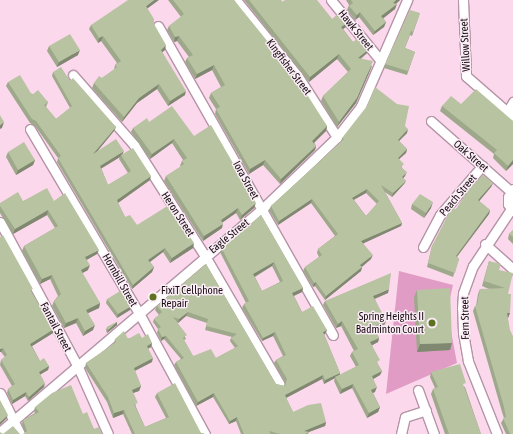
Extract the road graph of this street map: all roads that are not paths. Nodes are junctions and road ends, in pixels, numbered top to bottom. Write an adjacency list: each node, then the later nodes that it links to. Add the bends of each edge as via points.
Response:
1 (236, 0): 12 (street, Kingfisher Street, via 297,75)
2 (331, 0): 6 (street, Hawk Street)
3 (407, 0): 6 (street, Eagle Street)
4 (463, 0): 9 (street, Willow Street, via 466,76)
5 (158, 26): 15 (street, Iora Street)
6 (381, 61): 12 (street, Eagle Street, via 361,106)
7 (73, 75): 20 (street, Heron Street, via 134,145)
8 (513, 102): 9 (street)
9 (510, 115)
10 (431, 122): 13 (street, Oak Street)
11 (30, 129): 22 (street, Hornbill Street)
12 (337, 137): 15 (street, Eagle Street)
13 (482, 166): 14 (street, Oak Street); 19 (street, Peach Street, via 440,215)
14 (512, 190): 16 (street, via 508,197)
15 (262, 210): 20 (street, Eagle Street); 23 (street, Iora Street)
16 (512, 210): 18 (street, Fern Street)
17 (0, 222): 24 (street, Fantail Street)
18 (485, 244): 21 (street); 36 (street, Fern Street, via 463,293 462,332 468,361)
19 (422, 247)
20 (205, 256): 22 (street, Eagle Street); 25 (street, Heron Street)
21 (513, 269)
22 (140, 315): 24 (street, Eagle Street); 33 (street, Hornbill Street)
23 (333, 335)
24 (78, 367): 29 (street, Eagle Street); 32 (street, Fantail Street)
25 (280, 385)
26 (418, 390): 28 (street)
27 (0, 393): 29 (street)
28 (426, 410): 34 (street, via 405,418); 35 (street)
29 (14, 420): 30 (street, Eagle Street); 31 (street)
30 (0, 432)
31 (20, 434)
32 (108, 434)
33 (205, 434)
34 (402, 434)
35 (434, 434)
36 (497, 434)

